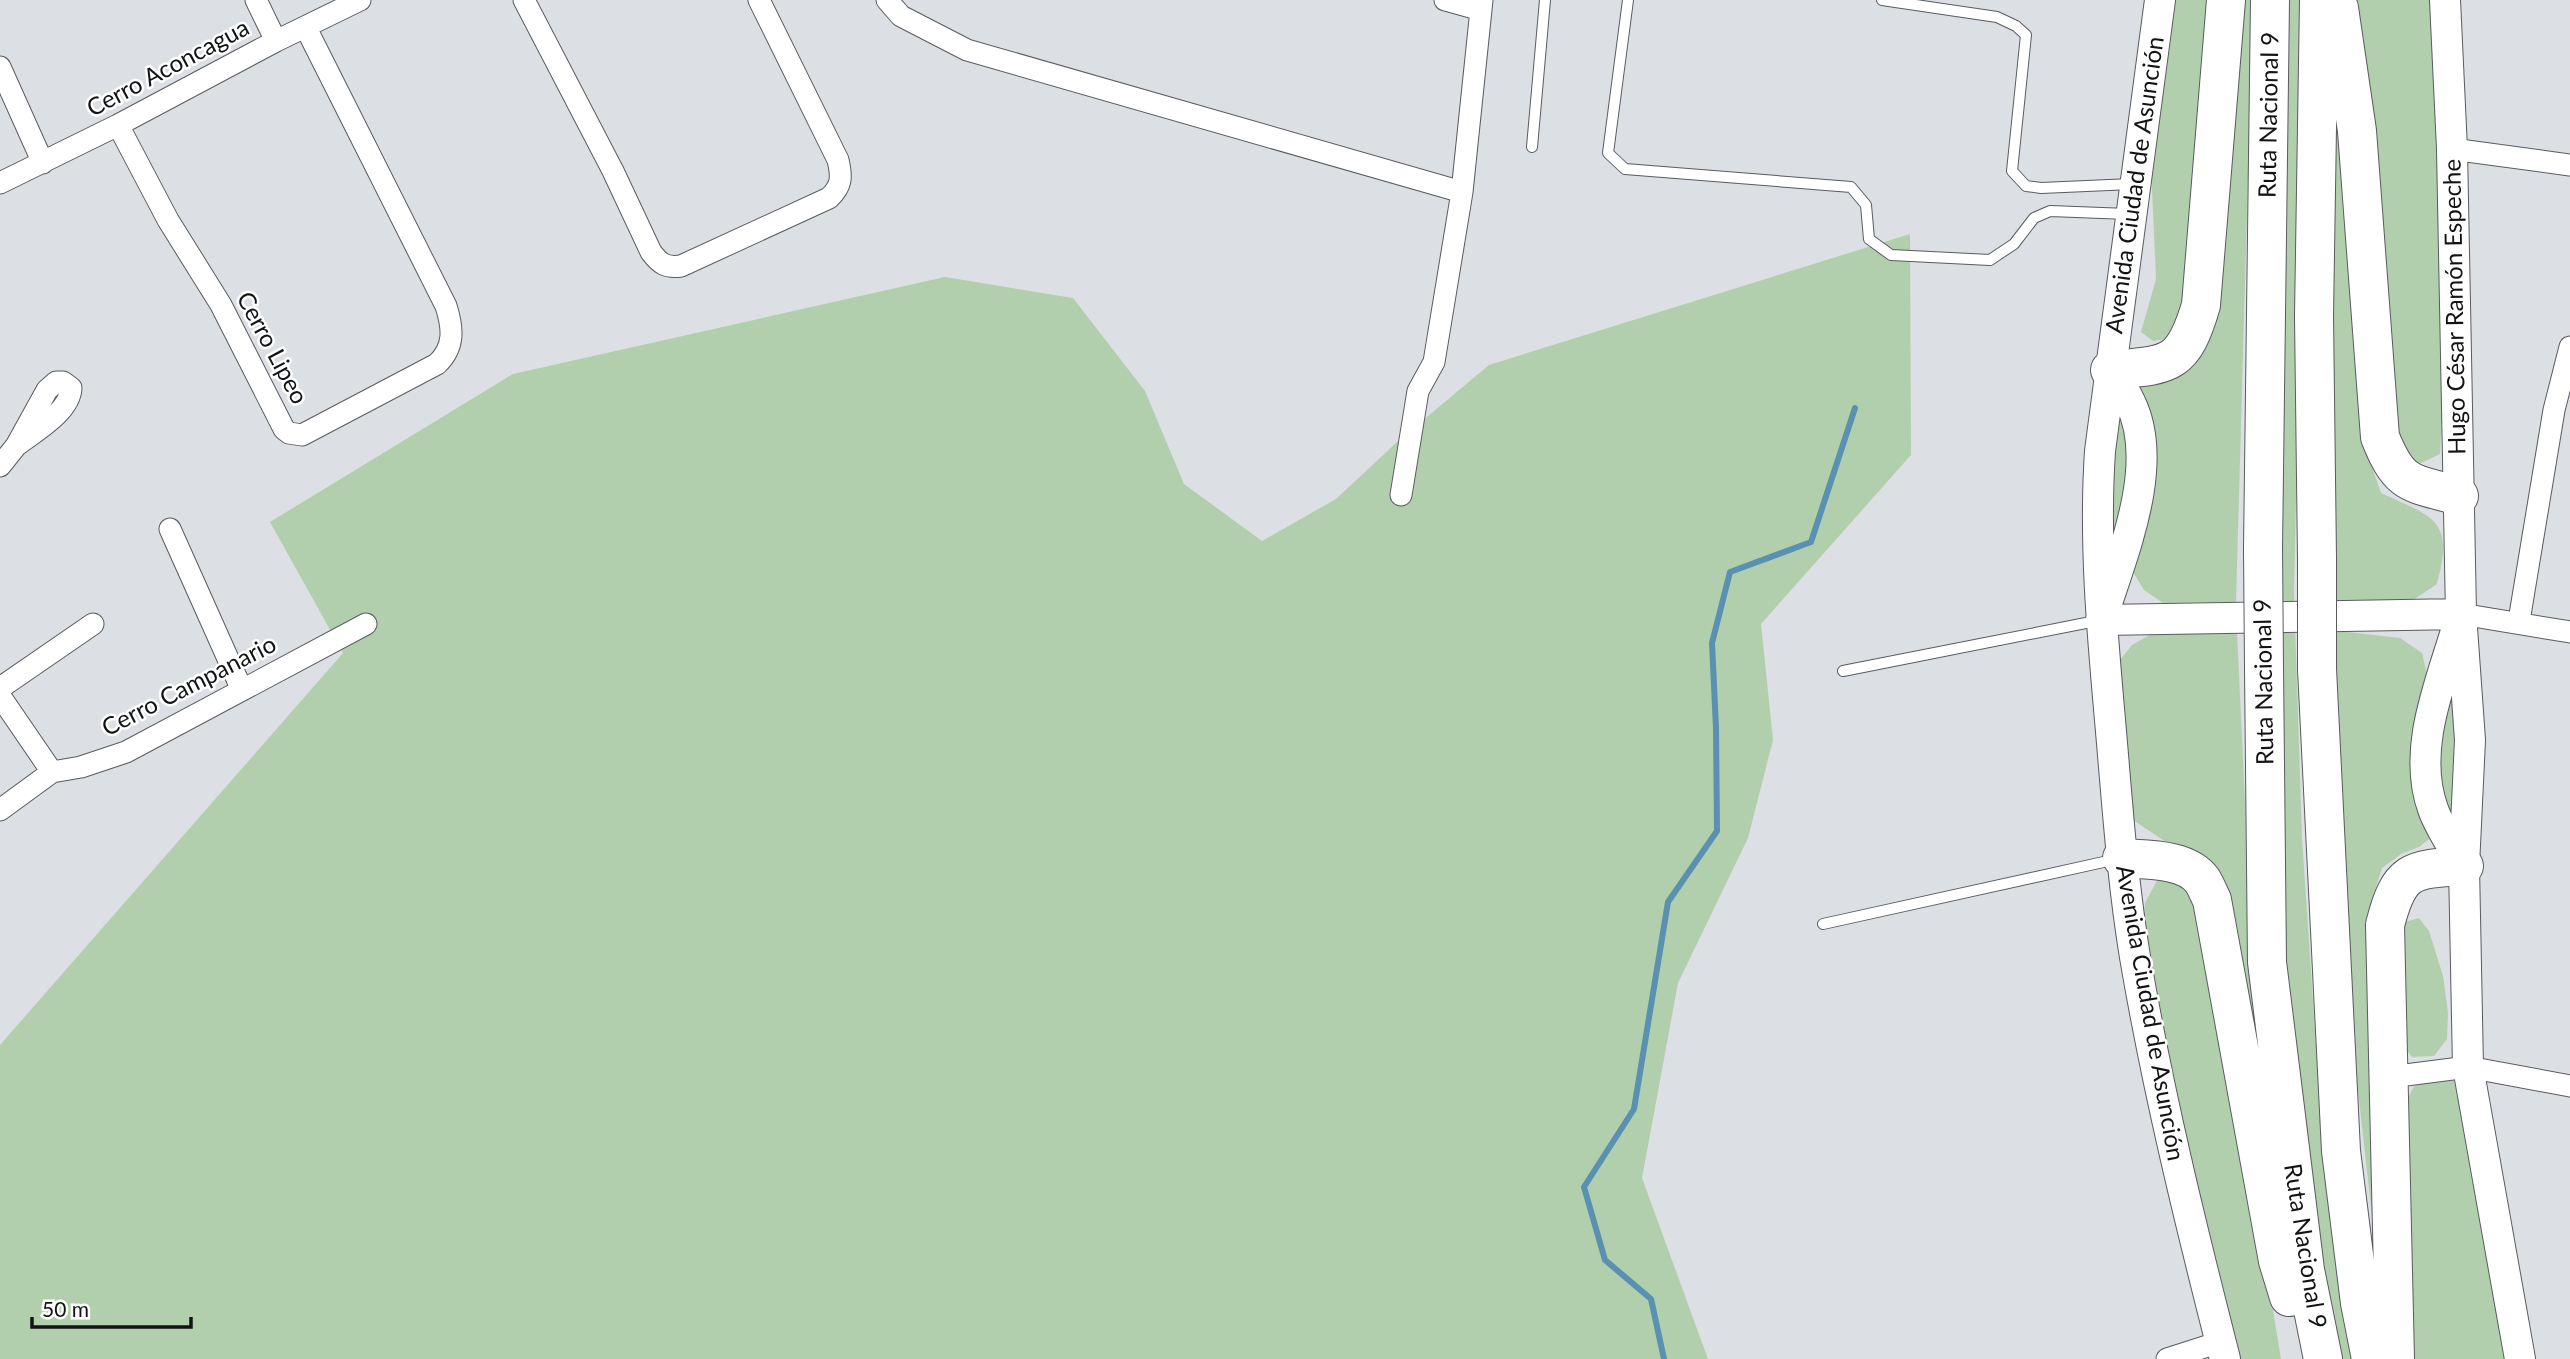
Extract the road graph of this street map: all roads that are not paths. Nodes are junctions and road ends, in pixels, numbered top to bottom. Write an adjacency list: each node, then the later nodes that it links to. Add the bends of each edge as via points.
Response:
1 (256, 0): 18 (street)
2 (360, 0): 17 (street, Cerro Aconcagua)
3 (524, 0): 4 (street, via 652,252 659,263 670,267 829,198 842,177 838,160)
4 (759, 0)
5 (887, 0): 27 (street, via 901,16 967,50)
6 (1445, 0): 16 (street)
7 (1545, 0): 21 (lane)
8 (1628, 0): 28 (lane, via 1608,153 1625,169 1851,187 1866,205 1869,239 1891,255 1990,260 2014,244 2034,218 2050,211)
9 (1882, 0): 26 (lane, via 1997,17 2026,35 2012,171 2026,186)
10 (2226, 0): 30 (highway, via 2201,305 2192,335 2163,364)
11 (2270, 0): 57 (highway, Ruta Nacional 9, bridge, via 2263,549 2267,962 2305,1270)
12 (2319, 0): 58 (highway, Ruta Nacional 9, bridge, via 2314,317 2317,669 2341,1152)
13 (2339, 0): 34 (highway, via 2357,131 2381,437 2399,474)
14 (2445, 0): 22 (street, Hugo César Ramón Espeche)
15 (2158, 1): 26 (street, Avenida Ciudad de Asunción)
16 (1481, 5): 27 (street)
17 (306, 28): 18 (street, Cerro Aconcagua); 20 (street, Cerro Lipeo, via 453,327 450,349 437,364 302,435 284,429 221,305 168,220)
18 (276, 41): 20 (street, Cerro Aconcagua)
19 (0, 67): 23 (street)
20 (118, 125): 23 (street, Cerro Aconcagua)
21 (1532, 147)
22 (2452, 149): 24 (street); 34 (street, Hugo César Ramón Espeche)
23 (43, 163): 25 (street, Cerro Aconcagua)
24 (2570, 165)
25 (0, 183)
26 (2135, 184): 28 (street, Avenida Ciudad de Asunción)
27 (1462, 192): 33 (street, via 1434,362 1418,391)
28 (2131, 214): 30 (street, Avenida Ciudad de Asunción)
29 (2570, 347): 38 (street, via 2554,410)
30 (2110, 370): 37 (street, Avenida Ciudad de Asunción, via 2097,502); 37 (street, Avenida Ciudad de Asunción, via 2131,403 2141,444 2140,492)
31 (16, 446): 32 (street)
32 (0, 466)
33 (1401, 495)
34 (2459, 496): 36 (street, Hugo César Ramón Espeche)
35 (170, 529): 44 (street)
36 (2461, 614): 37 (street); 38 (street); 49 (street, Hugo César Ramón Espeche, via 2470,740); 49 (street, Hugo César Ramón Espeche, via 2432,712 2425,762 2434,812)
37 (2101, 620): 42 (lane); 48 (street, Avenida Ciudad de Asunción)
38 (2519, 621): 41 (street)
39 (93, 624): 43 (street)
40 (366, 624): 44 (street, Cerro Campanario)
41 (2570, 632)
42 (1843, 671)
43 (0, 688)
44 (242, 690): 46 (street, Cerro Campanario, via 126,752)
45 (0, 696): 46 (street)
46 (52, 772): 47 (street, Cerro Campanario)
47 (0, 810)
48 (2122, 858): 50 (lane); 54 (street, Avenida Ciudad de Asunción, via 2135,956 2179,1176); 56 (highway, via 2188,870 2201,878 2212,900 2278,1261)
49 (2464, 866): 51 (street, Hugo César Ramón Espeche); 52 (highway, via 2431,868 2405,877 2392,895 2385,925)
50 (1823, 924)
51 (2468, 1067): 52 (street); 53 (street); 60 (street, Hugo César Ramón Espeche)
52 (2390, 1077): 59 (highway)
53 (2570, 1086)
54 (2222, 1350): 55 (street)
55 (2167, 1359)
56 (2309, 1359)
57 (2323, 1359)
58 (2371, 1359)
59 (2395, 1359)
60 (2520, 1359)

